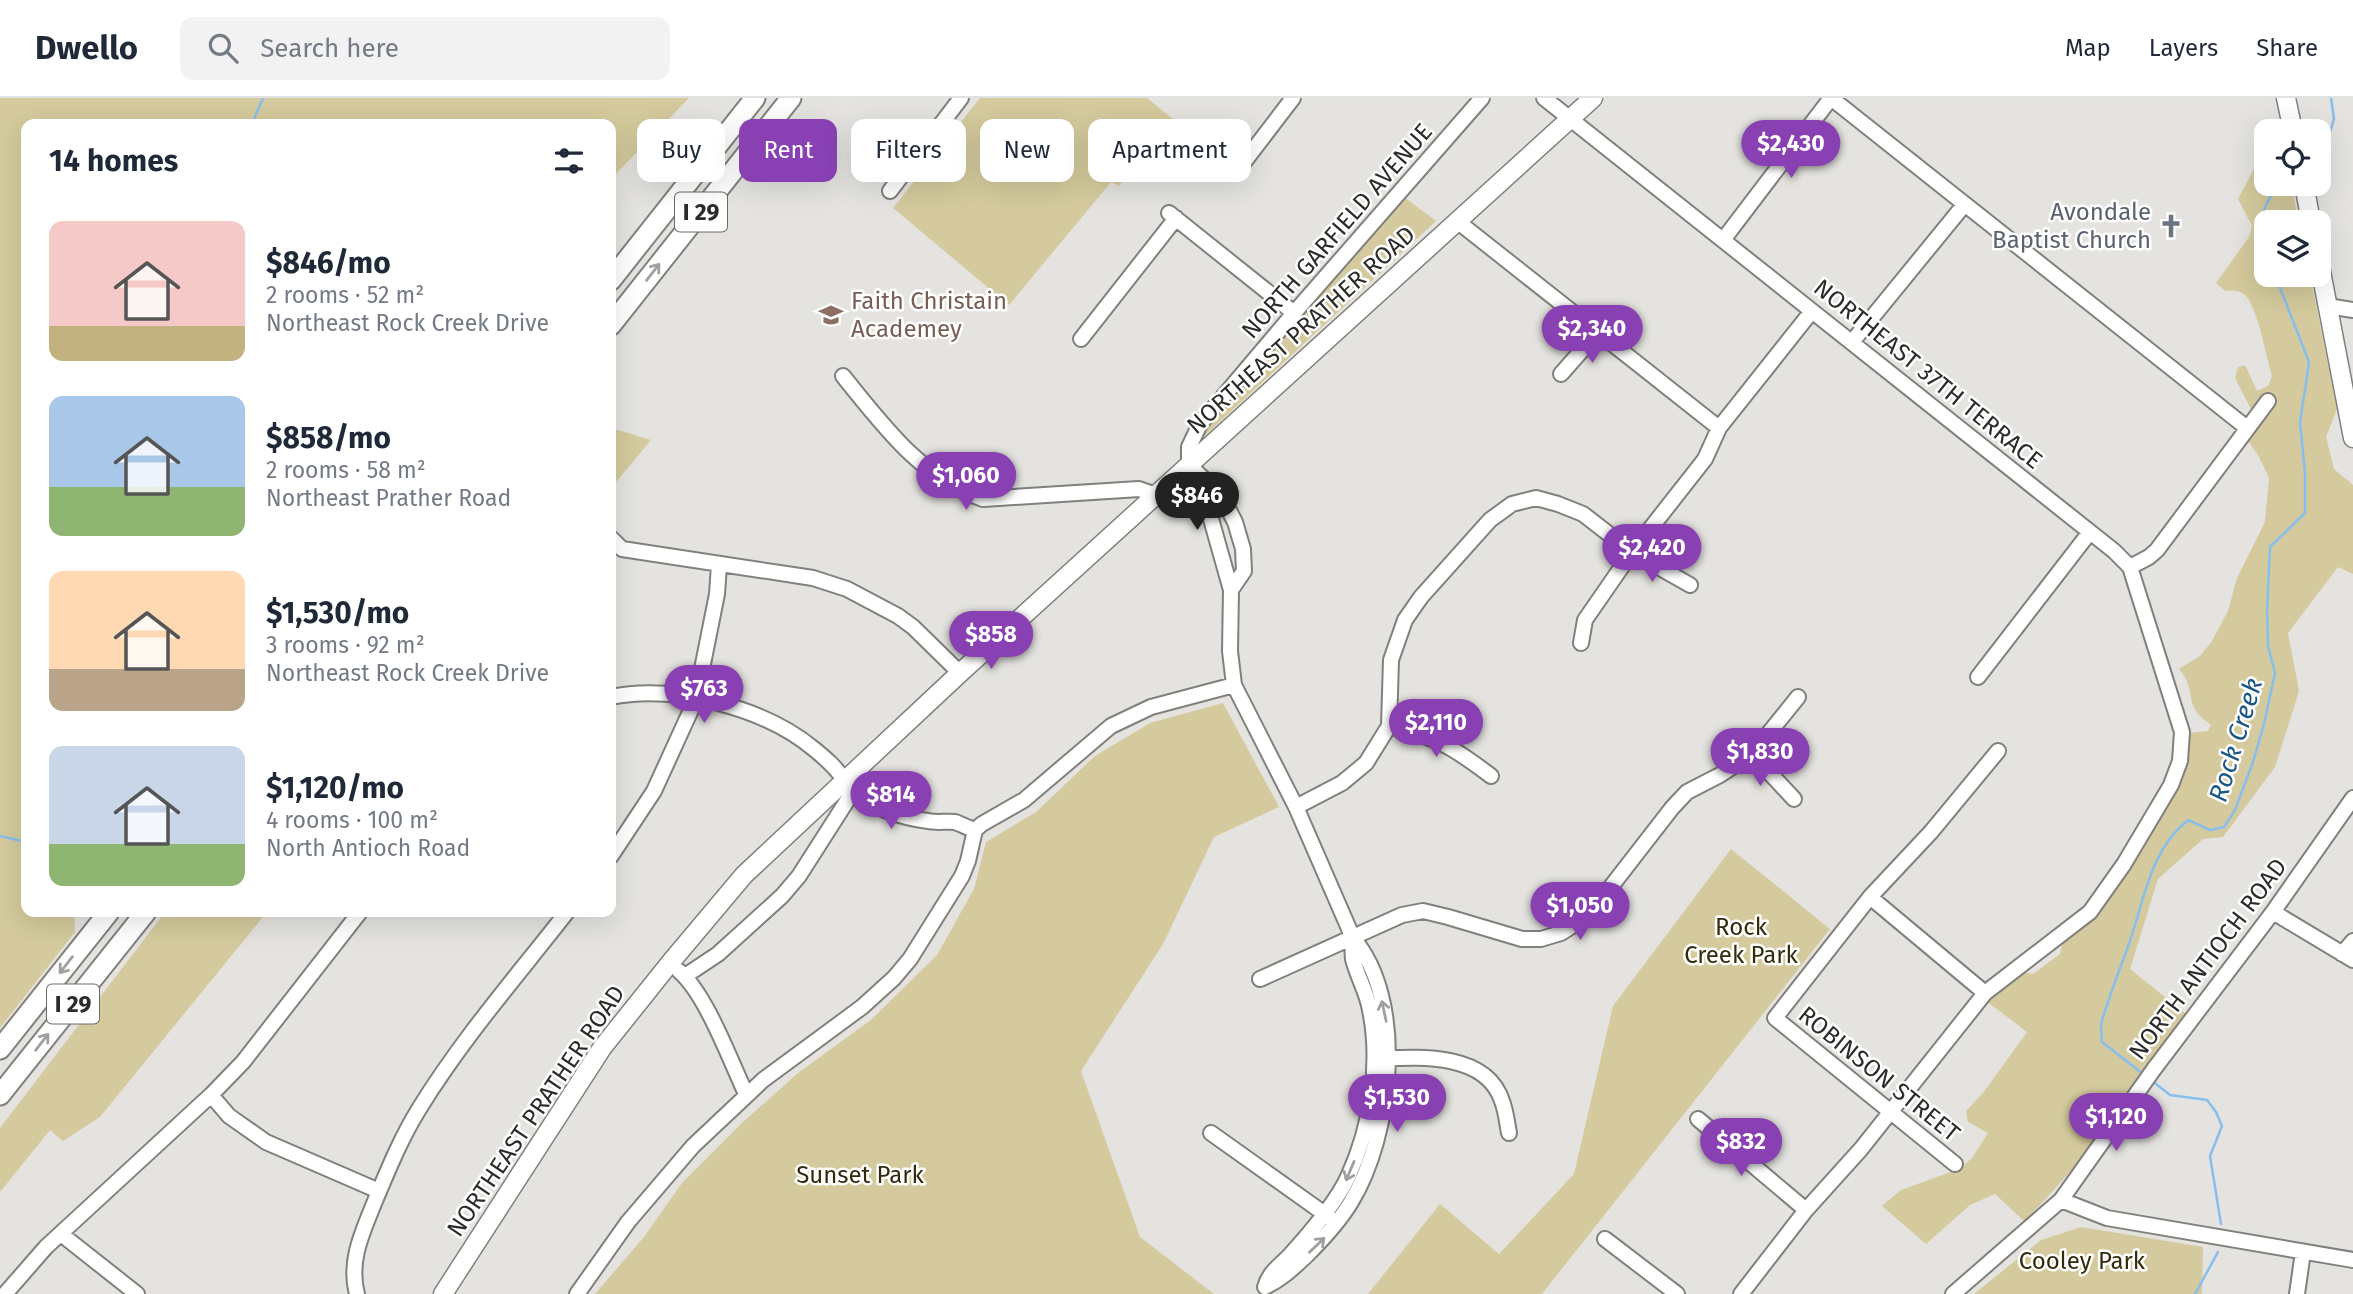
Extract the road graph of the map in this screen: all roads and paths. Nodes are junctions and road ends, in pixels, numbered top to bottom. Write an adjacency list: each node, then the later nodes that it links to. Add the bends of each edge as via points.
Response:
1 (755, 98): 17 (highway, I 29)
2 (791, 98): 23 (highway, I 29, one-way to 2)
3 (961, 98): 13 (street)
4 (1293, 98): 12 (street)
5 (1482, 98): 22 (street, NORTH GARFIELD AVENUE)
6 (1544, 98): 10 (street, NORTHEAST 37TH TERRACE)
7 (1593, 98): 10 (main road, NORTHEAST PRATHER ROAD)
8 (1831, 98): 14 (street); 16 (street)
9 (2286, 98): 11 (main road)
10 (1570, 119): 15 (main road, NORTHEAST PRATHER ROAD); 16 (street, NORTHEAST 37TH TERRACE)
11 (2291, 119)
12 (1251, 153)
13 (890, 191)
14 (1964, 205): 26 (street); 31 (street)
15 (1457, 222): 24 (street); 33 (main road, NORTHEAST PRATHER ROAD)
16 (1723, 240): 21 (street, NORTHEAST 37TH TERRACE)
17 (616, 274)
18 (2324, 287): 19 (main road)
19 (2328, 306): 20 (street); 32 (main road)
20 (2353, 310)
21 (1812, 311): 26 (street, NORTHEAST 37TH TERRACE); 30 (street)
22 (1294, 313): 25 (street, via 1172,216); 33 (street, NORTH GARFIELD AVENUE, via 1200,425 1189,447)
23 (616, 319)
24 (1598, 332): 27 (street); 30 (street)
25 (1081, 339)
26 (1852, 342): 35 (street, NORTHEAST 37TH TERRACE)
27 (1561, 374)
28 (843, 376): 34 (street, via 898,443 961,491 983,499 1139,489)
29 (2268, 401): 31 (street)
30 (1719, 428): 37 (street, via 1705,459)
31 (2247, 428): 39 (street, via 2157,550)
32 (2353, 438)
33 (1189, 465): 34 (main road, NORTHEAST PRATHER ROAD); 41 (street); 41 (street, via 1221,495 1235,523 1244,571)
34 (1156, 495): 43 (main road, NORTHEAST PRATHER ROAD)
35 (2090, 532): 39 (street, NORTHEAST 37TH TERRACE); 44 (street)
36 (616, 543): 38 (street, via 622,549)
37 (1632, 552): 40 (street); 42 (street, via 1585,620); 49 (street, via 1583,514 1558,504 1536,498 1512,504 1490,520 1405,620 1391,660)
38 (719, 565): 43 (street, via 813,578 847,589 913,627); 48 (street)
39 (2130, 567): 71 (street, via 2182,732 2182,752 2171,785 2090,912)
40 (1689, 585)
41 (1231, 590): 45 (street)
42 (1581, 643)
43 (960, 673): 53 (main road, NORTHEAST PRATHER ROAD)
44 (1979, 677)
45 (1234, 685): 56 (street); 57 (street, via 1151,707 1120,721 1024,800)
46 (616, 697): 48 (street)
47 (1798, 697): 51 (street)
48 (696, 699): 53 (street, via 776,725 814,749); 58 (street, via 654,791)
49 (1389, 726): 52 (street, via 1456,749); 56 (street, via 1366,763 1342,783)
50 (1998, 751): 59 (street)
51 (1752, 754): 55 (street); 65 (street, via 1687,792 1589,915 1561,933 1522,939 1423,911 1402,915)
52 (1491, 776)
53 (848, 786): 57 (street, via 899,815 955,822); 68 (main road, NORTHEAST PRATHER ROAD, via 744,875); 69 (street, via 799,876 782,896 718,954)
54 (2353, 798): 60 (street, NORTH ANTIOCH ROAD)
55 (1794, 799)
56 (1296, 807): 65 (street)
57 (975, 830): 74 (street, via 962,876 894,978)
58 (616, 848)
59 (1870, 897): 71 (street); 77 (street, ROBINSON STREET, via 1775,1018)
60 (2273, 912): 67 (street); 83 (street, NORTH ANTIOCH ROAD)
61 (105, 917): 72 (highway, I 29, one-way to 72)
62 (141, 917): 75 (highway, I 29, one-way to 62)
63 (356, 917): 76 (street, via 272,1026)
64 (563, 917): 82 (street, via 446,1067 407,1129)
65 (1353, 938): 70 (street); 73 (street, via 1352,957 1370,1006)
66 (2353, 941): 67 (street)
67 (2348, 957)
68 (670, 963): 69 (street); 94 (main road, NORTHEAST PRATHER ROAD, via 602,1048)
69 (685, 976): 74 (street, via 704,1004)
70 (1260, 979)
71 (1985, 993): 77 (street)
72 (0, 1049)
73 (1380, 1059): 80 (street, via 1453,1060 1474,1068 1502,1099); 85 (street, one-way to 85, via 1362,1143 1347,1180); 86 (street, via 1388,1080 1379,1132 1352,1201)
74 (746, 1094): 95 (street, via 653,1191)
75 (0, 1095)
76 (211, 1095): 82 (street, via 229,1116 266,1142); 87 (street)
77 (1892, 1111): 81 (street, ROBINSON STREET); 84 (street)
78 (1698, 1119): 84 (street)
79 (1211, 1133): 85 (street)
80 (1509, 1133)
81 (1955, 1164)
82 (379, 1191): 93 (street, via 357,1249)
83 (2061, 1200): 89 (street, via 2107,1219); 98 (street, NORTH ANTIOCH ROAD)
84 (1806, 1210): 97 (street)
85 (1324, 1214): 86 (street); 86 (street, one-way to 86, via 1268,1275 1265,1287 1280,1280)
86 (1336, 1222)
87 (61, 1234): 91 (street); 92 (street)
88 (1605, 1239): 96 (street)
89 (2303, 1252): 90 (street); 99 (street)
90 (2353, 1260)
91 (5, 1294)
92 (137, 1294)
93 (357, 1294)
94 (443, 1294)
95 (577, 1294)
96 (1677, 1294)
97 (1741, 1294)
98 (1953, 1294)
99 (2297, 1294)

